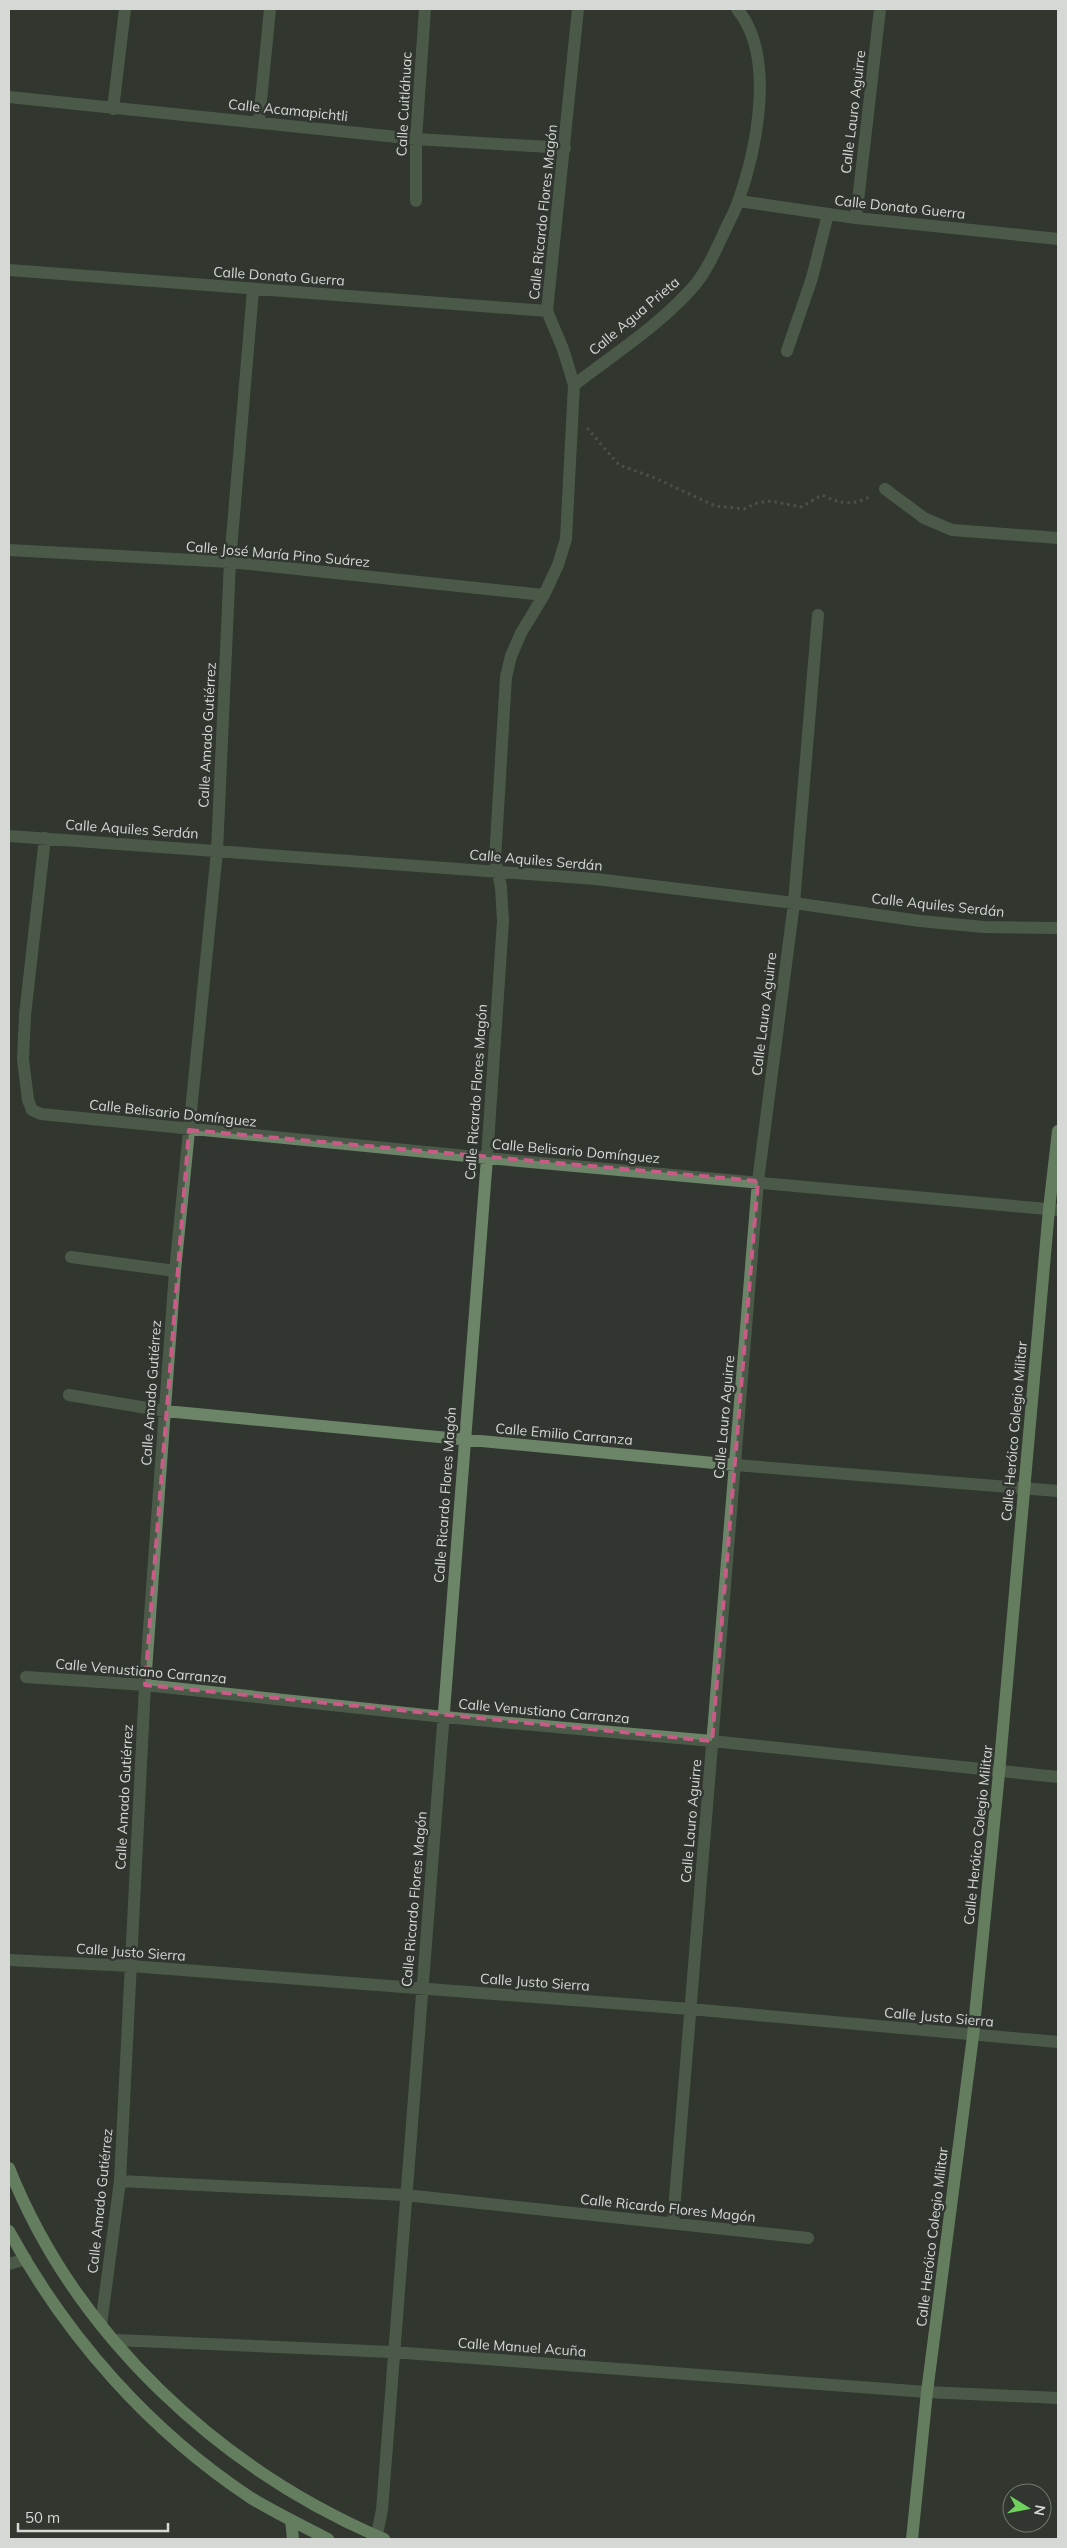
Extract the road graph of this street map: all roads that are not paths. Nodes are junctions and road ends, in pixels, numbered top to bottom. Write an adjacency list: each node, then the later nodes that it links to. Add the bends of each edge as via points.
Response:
1 (125, 9): 8 (street)
2 (270, 9): 9 (street)
3 (425, 9): 10 (street, Calle Cuitláhuac)
4 (578, 9): 11 (street, Calle Ricardo Flores Magón)
5 (737, 9): 13 (street, Calle Agua Prieta, via 750,32 760,86 752,157)
6 (880, 9): 15 (street, Calle Lauro Aguirre)
7 (9, 96): 8 (street, Calle Acamapichtli)
8 (113, 109): 9 (street, Calle Acamapichtli)
9 (259, 121): 10 (street, Calle Acamapichtli)
10 (416, 139): 11 (street, Calle Acamapichtli); 12 (street, Calle Cuitláhuac)
11 (565, 148): 19 (street, Calle Ricardo Flores Magón)
12 (416, 201)
13 (739, 201): 14 (street, Calle Donato Guerra); 21 (street, Calle Agua Prieta, via 709,264 694,286 647,329)
14 (828, 214): 15 (street, Calle Donato Guerra); 20 (street, via 812,278)
15 (856, 218): 16 (street, Calle Donato Guerra)
16 (1058, 239)
17 (9, 270): 18 (street, Calle Donato Guerra)
18 (253, 290): 19 (street, Calle Donato Guerra); 25 (street, Calle Amado Gutiérrez)
19 (547, 311): 21 (street, Calle Ricardo Flores Magón)
20 (787, 351)
21 (574, 385): 26 (street, Calle Ricardo Flores Magón, via 566,539)
22 (885, 489): 23 (street, via 924,518 952,530)
23 (1058, 538)
24 (9, 550): 25 (street, Calle José María Pino Suárez)
25 (230, 562): 26 (street, Calle José María Pino Suárez); 30 (street, Calle Amado Gutiérrez)
26 (544, 595): 31 (street, Calle Ricardo Flores Magón, via 521,633 506,677 495,838)
27 (818, 615): 32 (street, Calle Lauro Aguirre)
28 (9, 836): 29 (street, Calle Aquiles Serdán)
29 (45, 838): 30 (street, Calle Aquiles Serdán); 34 (street, Calle Belisario Domínguez, via 25,1015 25,1085 32,1110 51,1117)
30 (217, 851): 31 (street, Calle Aquiles Serdán); 34 (street, Calle Amado Gutiérrez)
31 (497, 871): 32 (street, Calle Aquiles Serdán, via 596,879); 36 (street, Calle Ricardo Flores Magón, via 503,921)
32 (794, 903): 33 (street, Calle Aquiles Serdán, via 920,921 984,927); 37 (street, Calle Lauro Aguirre)
33 (1058, 928)
34 (189, 1130): 36 (street, Calle Belisario Domínguez); 40 (street, Calle Amado Gutiérrez)
35 (1058, 1131): 38 (main road, Calle Heróico Colegio Militar)
36 (486, 1158): 37 (street, Calle Belisario Domínguez); 43 (street, Calle Ricardo Flores Magón)
37 (758, 1181): 38 (street, Calle Belisario Domínguez); 44 (street, Calle Lauro Aguirre)
38 (1053, 1210): 45 (main road, Calle Heróico Colegio Militar)
39 (71, 1257): 40 (street)
40 (175, 1271): 42 (street, Calle Amado Gutiérrez)
41 (69, 1395): 42 (street, Calle Emilio Carranza)
42 (165, 1412): 43 (street, Calle Emilio Carranza); 48 (street, Calle Amado Gutiérrez)
43 (464, 1440): 44 (street, Calle Emilio Carranza); 49 (street, Calle Ricardo Flores Magón)
44 (735, 1465): 45 (street, Calle Emilio Carranza); 50 (street, Calle Lauro Aguirre)
45 (1024, 1488): 46 (street, Calle Emilio Carranza); 51 (main road, Calle Heróico Colegio Militar)
46 (1058, 1491)
47 (26, 1677): 48 (street, Calle Venustiano Carranza)
48 (144, 1685): 49 (street, Calle Venustiano Carranza); 54 (street, Calle Amado Gutiérrez)
49 (444, 1717): 50 (street, Calle Venustiano Carranza); 55 (street, Calle Ricardo Flores Magón)
50 (712, 1741): 51 (street, Calle Venustiano Carranza); 56 (street, Calle Lauro Aguirre)
51 (999, 1772): 52 (street, Calle Venustiano Carranza); 57 (main road, Calle Heróico Colegio Militar)
52 (1058, 1777)
53 (9, 1960): 54 (street, Calle Justo Sierra)
54 (131, 1966): 55 (street, Calle Justo Sierra); 60 (street, Calle Amado Gutiérrez)
55 (422, 1988): 56 (street, Calle Justo Sierra); 61 (street, Calle Ricardo Flores Magón)
56 (690, 2008): 57 (street, Calle Justo Sierra); 62 (street, Calle Lauro Aguirre)
57 (973, 2036): 58 (street, Calle Justo Sierra); 70 (main road, Calle Heróico Colegio Militar)
58 (1058, 2042)
59 (9, 2168): 67 (main road, via 18,2193 48,2248)
60 (120, 2182): 61 (street, Calle Ricardo Flores Magón); 67 (street, Calle Amado Gutiérrez)
61 (405, 2195): 62 (street, Calle Ricardo Flores Magón); 69 (street, Calle Ricardo Flores Magón)
62 (673, 2223): 64 (street, Calle Ricardo Flores Magón)
63 (9, 2231): 65 (main road)
64 (808, 2238)
65 (26, 2259): 66 (street); 72 (main road, via 70,2327 132,2400 206,2466)
66 (9, 2264)
67 (101, 2325): 68 (main road)
68 (115, 2340): 69 (street, Calle Manuel Acuña); 73 (main road, via 149,2380 221,2443 266,2476)
69 (392, 2352): 70 (street, Calle Manuel Acuña); 73 (street, Calle Ricardo Flores Magón)
70 (927, 2392): 71 (street, Calle Manuel Acuña); 76 (main road, Calle Heróico Colegio Militar)
71 (1058, 2398)
72 (291, 2520): 74 (main road); 75 (main road)
73 (379, 2538)
74 (293, 2539)
75 (328, 2539)
76 (912, 2539)

